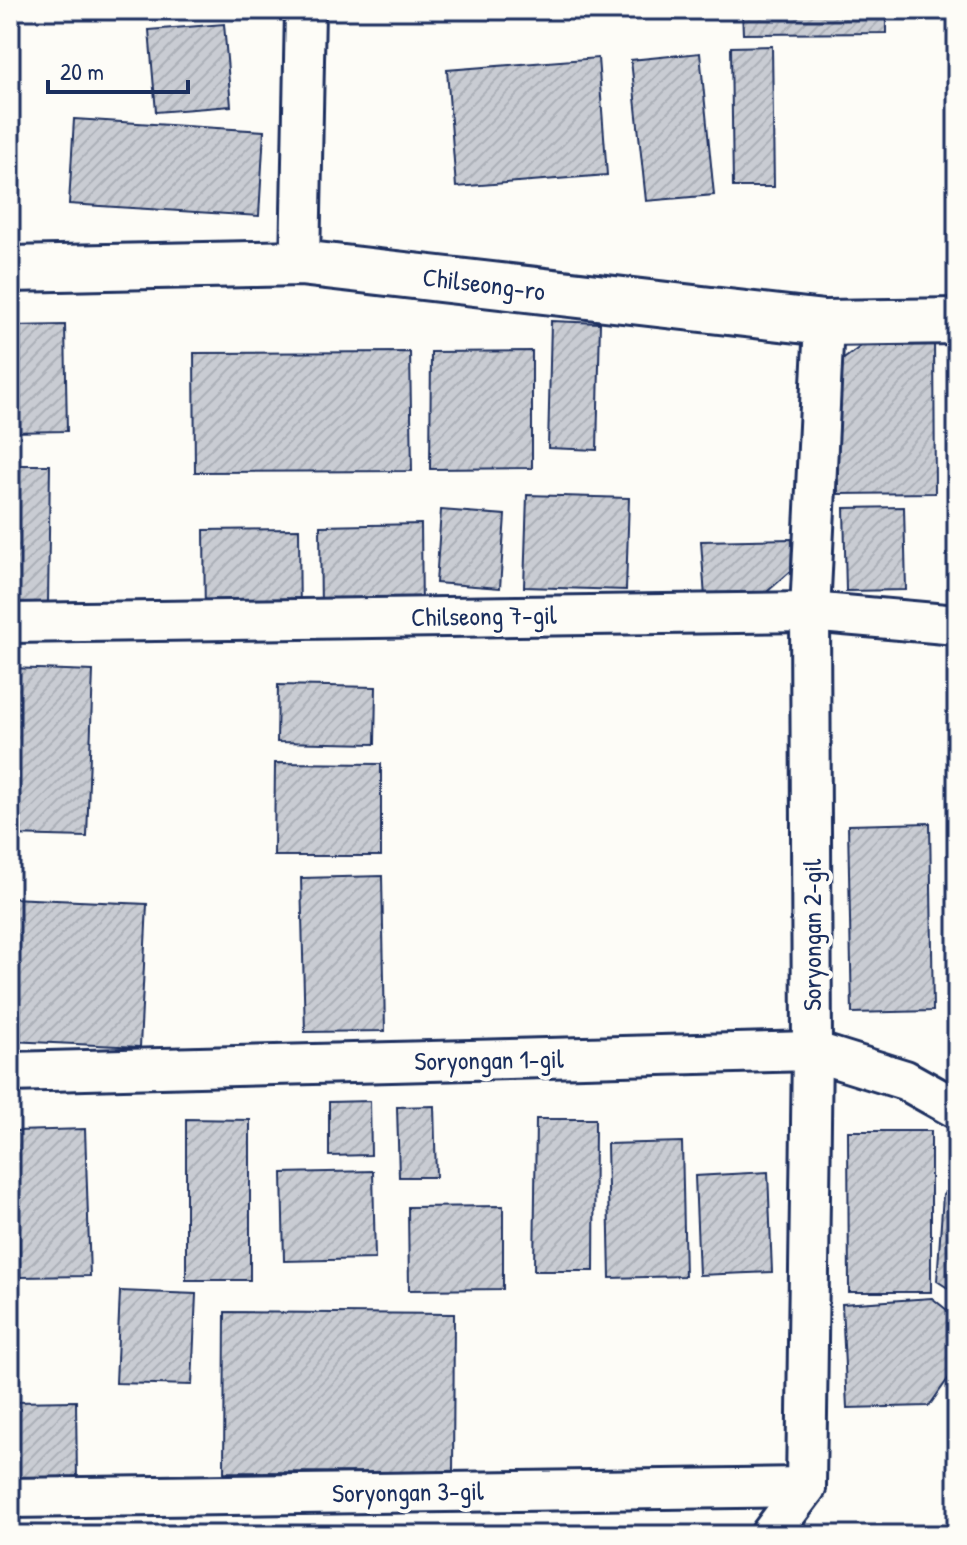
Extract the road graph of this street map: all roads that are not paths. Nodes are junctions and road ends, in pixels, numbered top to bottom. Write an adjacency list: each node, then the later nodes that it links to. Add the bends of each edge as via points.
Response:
1 (305, 10): 2 (street)
2 (300, 263): 3 (street, Chilseong-ro); 5 (street, Chilseong-ro)
3 (10, 269)
4 (957, 321): 5 (street, Chilseong-ro)
5 (824, 323): 6 (street, Soryongan 2-gil)
6 (810, 612): 7 (street, Chilseong 7-gil); 8 (street, Chilseong 7-gil); 9 (street, Soryongan 2-gil)
7 (10, 623)
8 (957, 625)
9 (812, 1051): 10 (street, Soryongan 1-gil); 11 (street, Soryongan 1-gil, via 905,1080); 12 (street, Soryongan 2-gil)
10 (10, 1072)
11 (957, 1109)
12 (806, 1487): 13 (street, Soryongan 3-gil); 14 (street)
13 (10, 1498)
14 (770, 1535)

